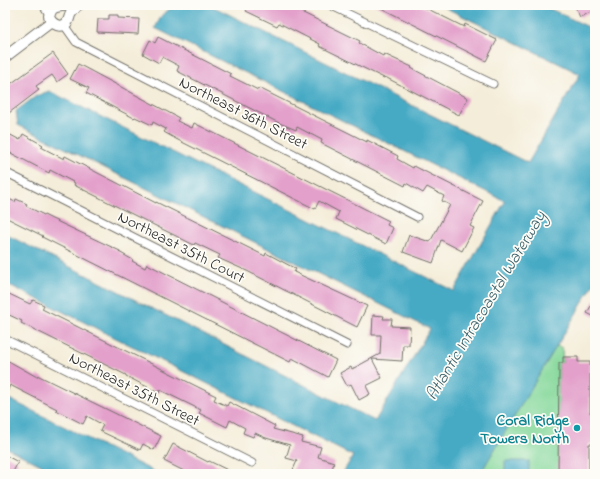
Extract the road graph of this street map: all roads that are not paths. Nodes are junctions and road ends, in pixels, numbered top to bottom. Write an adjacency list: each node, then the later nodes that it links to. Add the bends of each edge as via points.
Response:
1 (43, 5): 5 (street)
2 (78, 5): 4 (street)
3 (330, 5): 8 (street)
4 (63, 7): 5 (street, via 52,9); 6 (street, via 68,21)
5 (50, 18): 6 (street, via 58,26); 7 (street)
6 (64, 25): 10 (street, Northeast 36th Street, via 76,42)
7 (5, 57)
8 (493, 84)
9 (5, 172): 12 (street, Northeast 35th Court)
10 (417, 217)
11 (5, 339): 13 (street, Northeast 35th Street)
12 (347, 346)
13 (252, 463)

